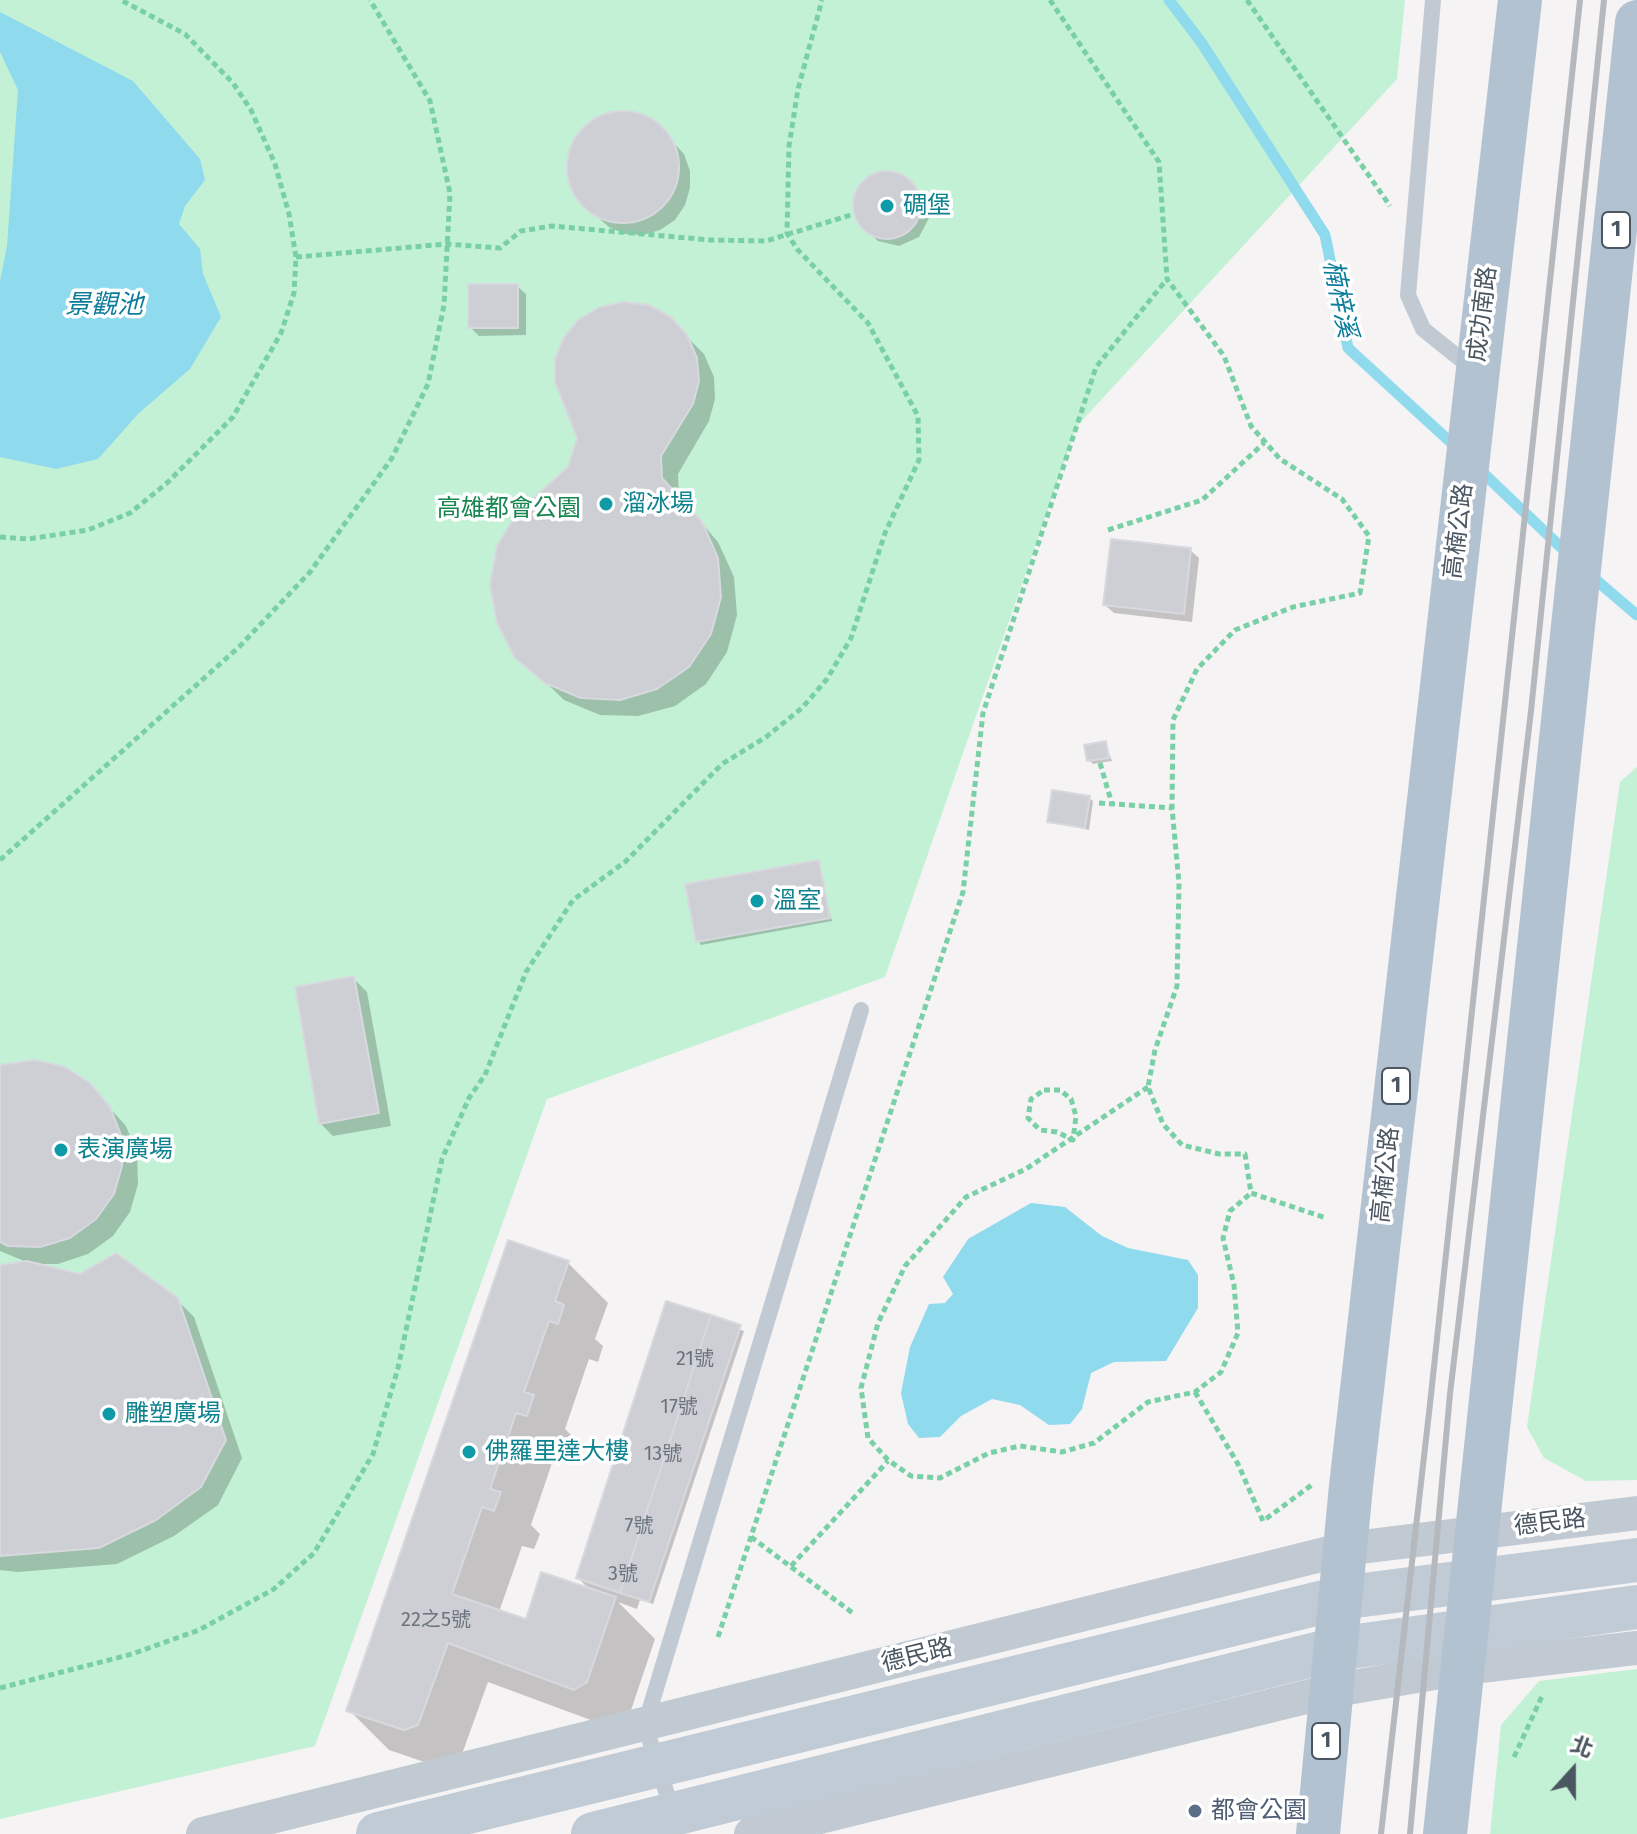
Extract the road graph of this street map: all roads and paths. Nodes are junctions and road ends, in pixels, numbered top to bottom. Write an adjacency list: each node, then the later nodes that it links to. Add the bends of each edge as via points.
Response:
1 (121, 0): 14 (path, via 185,34 233,83 275,164)
2 (370, 0): 13 (path, via 430,101 450,193)
3 (822, 0): 12 (path, via 789,146)
4 (1050, 0): 15 (path, via 1159,162)
5 (1247, 0): 11 (path)
6 (1433, 0): 16 (lane, 成功南路, via 1408,295 1423,329)
7 (1520, 0): 16 (main road, 成功南路 / 1)
8 (1637, 22): 9 (main road, 1)
9 (1635, 68): 34 (main road, 1)
10 (854, 214): 12 (path)
11 (1396, 215)
12 (787, 233): 13 (path, via 766,241 710,240 552,226 521,231 500,248); 47 (path, via 868,323 918,416 919,460 885,533 851,638 802,708 722,764 625,862 573,900 526,972 485,1075 442,1159 398,1368 373,1454 314,1553 274,1589 199,1630 132,1654)
13 (447, 244): 14 (path); 24 (path, via 444,305 428,384 392,458 310,572 239,647)
14 (296, 257): 19 (path, via 294,293 281,333 233,417 196,457 130,513 102,525 28,539)
15 (1167, 279): 17 (path, via 1224,356 1251,426); 35 (path, via 1096,367 1091,382 983,713 963,892)
16 (1477, 373): 36 (main road, 高楠公路 / 1)
17 (1264, 443): 18 (path, via 1202,500); 23 (path, via 1342,499 1369,536 1360,593 1293,607 1235,630 1197,669 1173,720)
18 (1108, 530)
19 (0, 537)
20 (1100, 763): 22 (path)
21 (1099, 803): 22 (path)
22 (1112, 804): 23 (path)
23 (1172, 808): 26 (path, via 1179,883 1177,986)
24 (0, 860)
25 (861, 1010): 50 (lane)
26 (1148, 1087): 27 (path); 28 (path, via 1163,1124 1182,1145 1245,1154)
27 (1073, 1140): 27 (path, via 1076,1116 1071,1099 1060,1090 1044,1090 1031,1099 1028,1118 1040,1130); 31 (path, via 966,1197 905,1266 878,1323 861,1388 868,1438)
28 (1251, 1193): 29 (path); 30 (path, via 1230,1211 1223,1238 1238,1333 1221,1372)
29 (1326, 1218)
30 (1195, 1392): 31 (path, via 1148,1402 1094,1443 1062,1452 1020,1446 989,1453 940,1478 911,1476); 32 (path, via 1238,1464 1263,1521)
31 (888, 1460): 38 (path)
32 (1317, 1481)
33 (1637, 1513): 34 (street, 德民路)
34 (1477, 1532): 36 (street, 德民路); 39 (main road, 1)
35 (751, 1537): 38 (path); 43 (path)
36 (1345, 1549): 40 (main road, 高楠公路 / 1); 50 (street, 德民路)
37 (1637, 1560): 39 (street, 德民路)
38 (791, 1566): 42 (path)
39 (1472, 1583): 40 (street, 德民路); 44 (main road, 1)
40 (1340, 1598): 46 (main road, 高楠公路 / 1); 52 (street, 德民路)
41 (1637, 1607): 44 (street)
42 (854, 1614)
43 (718, 1637)
44 (1466, 1648): 45 (street); 46 (street); 49 (street); 59 (main road, 1)
45 (1637, 1648)
46 (1336, 1649): 49 (main road, 高楠公路 / 1); 53 (street)
47 (0, 1688)
48 (1545, 1690): 51 (path)
49 (1330, 1691): 57 (street); 58 (main road, 高楠公路 / 1)
50 (645, 1725): 52 (lane); 54 (street, 德民路)
51 (1514, 1757)
52 (659, 1766): 53 (lane); 55 (street, 德民路)
53 (677, 1824): 56 (street)
54 (203, 1834)
55 (378, 1834)
56 (593, 1834)
57 (751, 1834)
58 (1318, 1834)
59 (1445, 1834)

